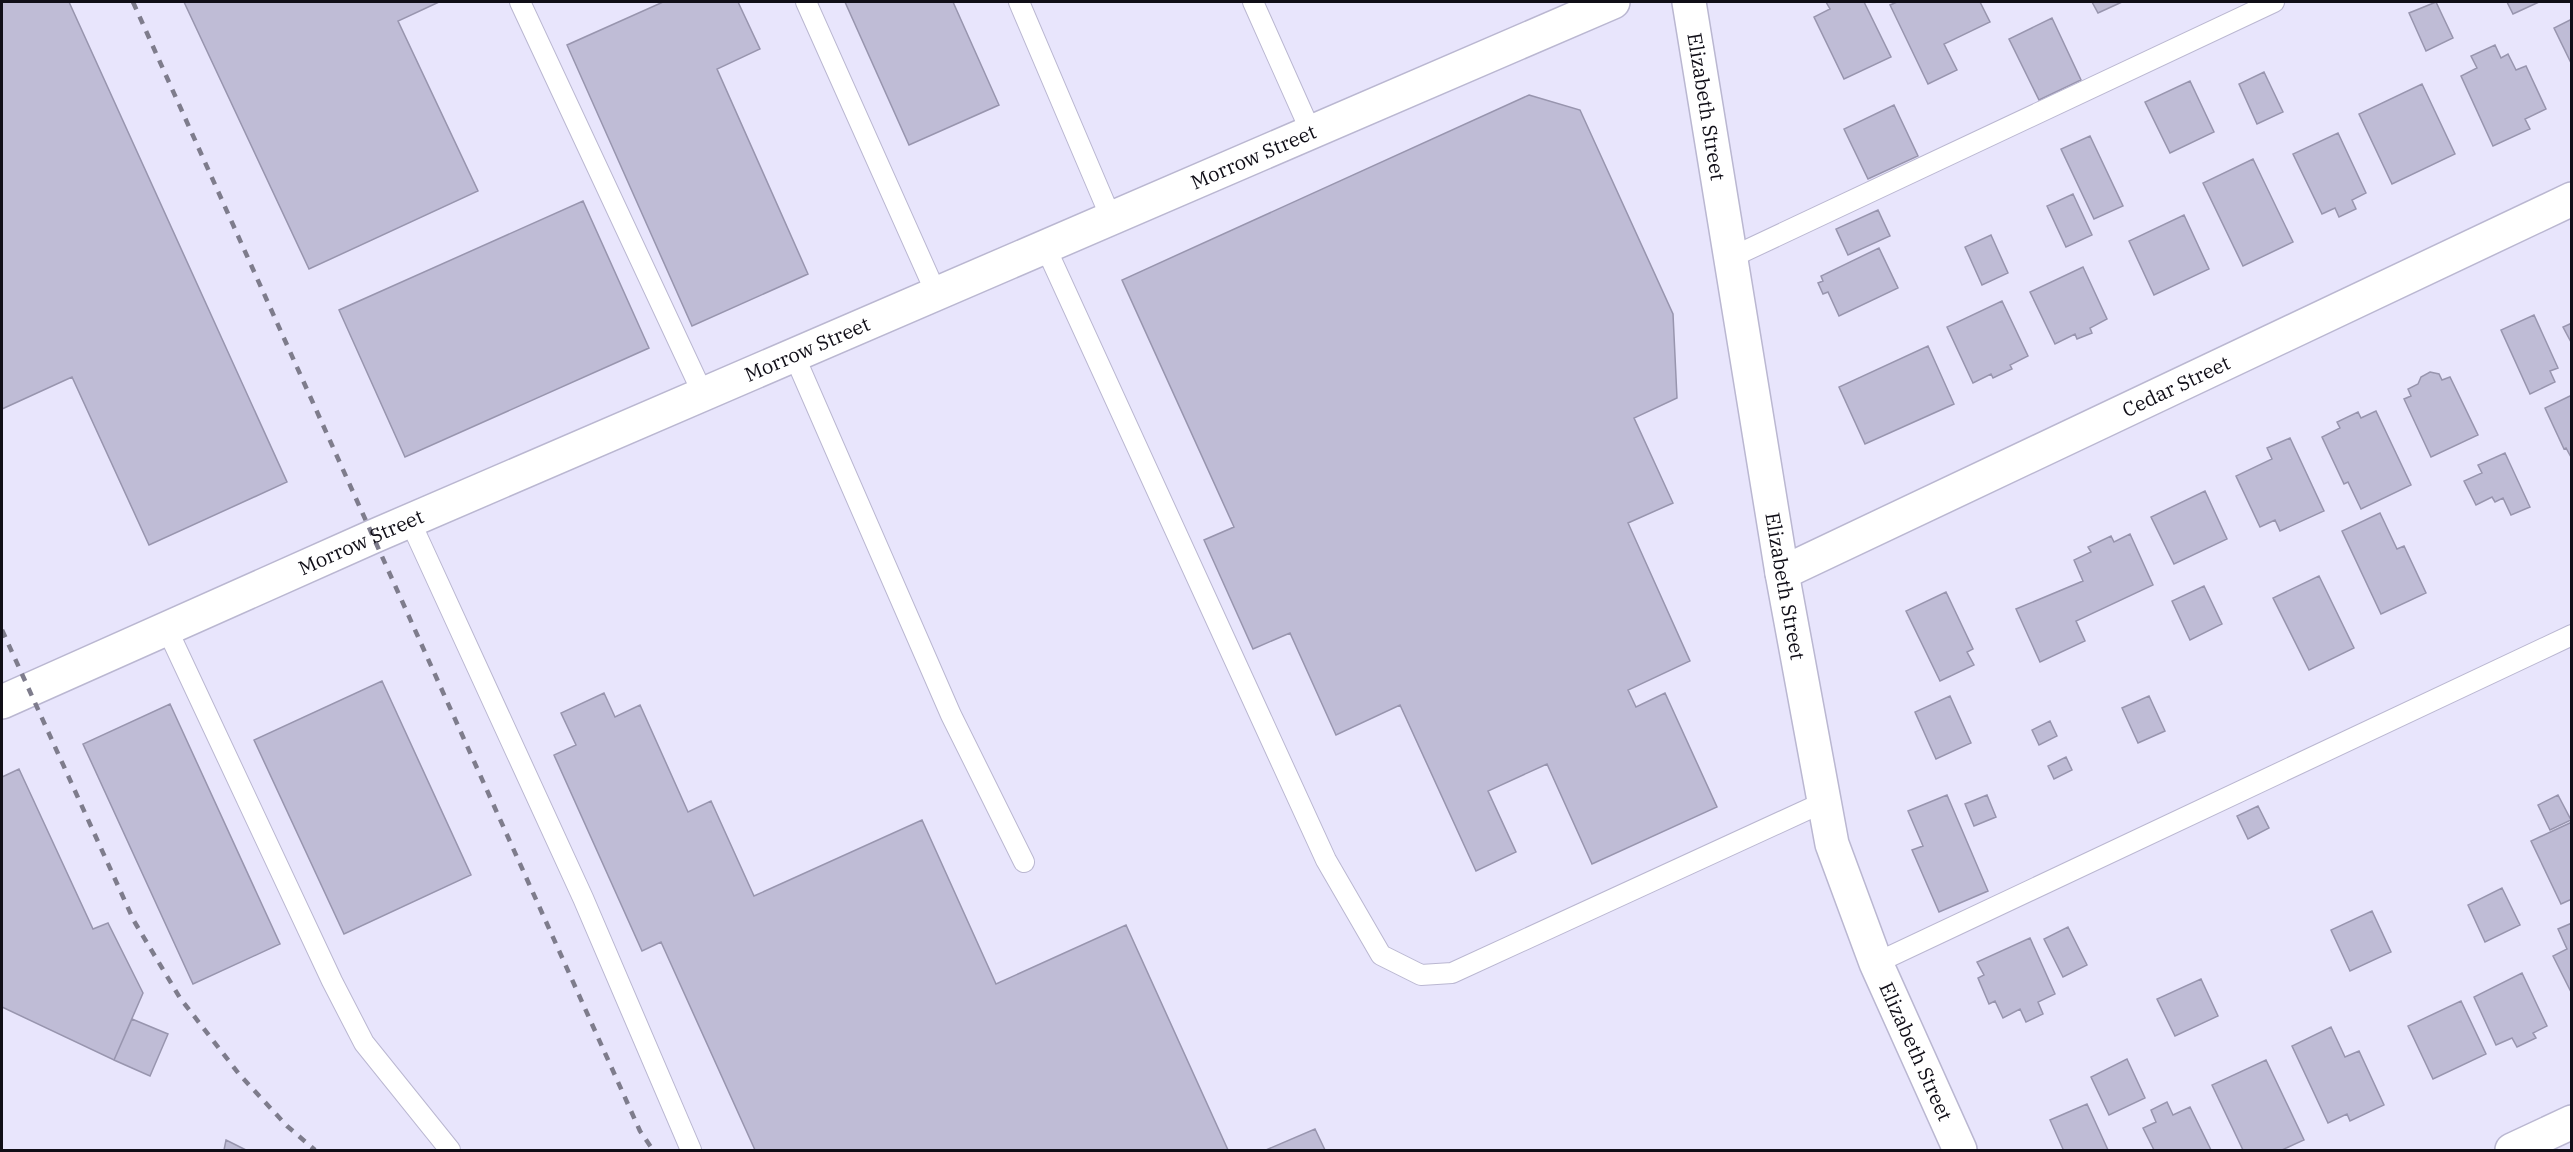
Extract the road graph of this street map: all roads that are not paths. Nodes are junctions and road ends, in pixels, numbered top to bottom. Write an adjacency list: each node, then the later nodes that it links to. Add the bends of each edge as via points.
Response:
1 (520, 2): 15 (lane)
2 (806, 2): 13 (lane)
3 (1019, 2): 10 (lane)
4 (1253, 2): 8 (lane)
5 (1613, 2): 8 (street, Morrow Street)
6 (1689, 2): 12 (street, Elizabeth Street)
7 (2274, 2): 12 (lane)
8 (1311, 132): 10 (street, Morrow Street)
9 (2571, 199): 17 (street, Cedar Street)
10 (1111, 218): 11 (street, Morrow Street)
11 (1045, 246): 13 (street, Morrow Street); 21 (lane, via 1326,861 1381,955 1421,975 1452,973)
12 (1730, 258): 17 (street, Elizabeth Street)
13 (936, 294): 14 (street, Morrow Street)
14 (794, 355): 15 (street, Morrow Street); 22 (lane, via 951,715)
15 (703, 394): 16 (street, Morrow Street)
16 (410, 520): 18 (street, Morrow Street); 26 (lane, via 583,898)
17 (1782, 573): 21 (street, Elizabeth Street)
18 (167, 628): 20 (street, Morrow Street); 25 (lane, via 364,1044)
19 (2571, 635): 23 (lane)
20 (2, 702)
21 (1824, 802): 23 (street, Elizabeth Street, via 1832,844)
22 (1024, 862)
23 (1875, 963): 27 (street, Elizabeth Street)
24 (2571, 1122): 28 (street)
25 (450, 1150)
26 (691, 1150)
27 (1960, 1150)
28 (2512, 1150)

